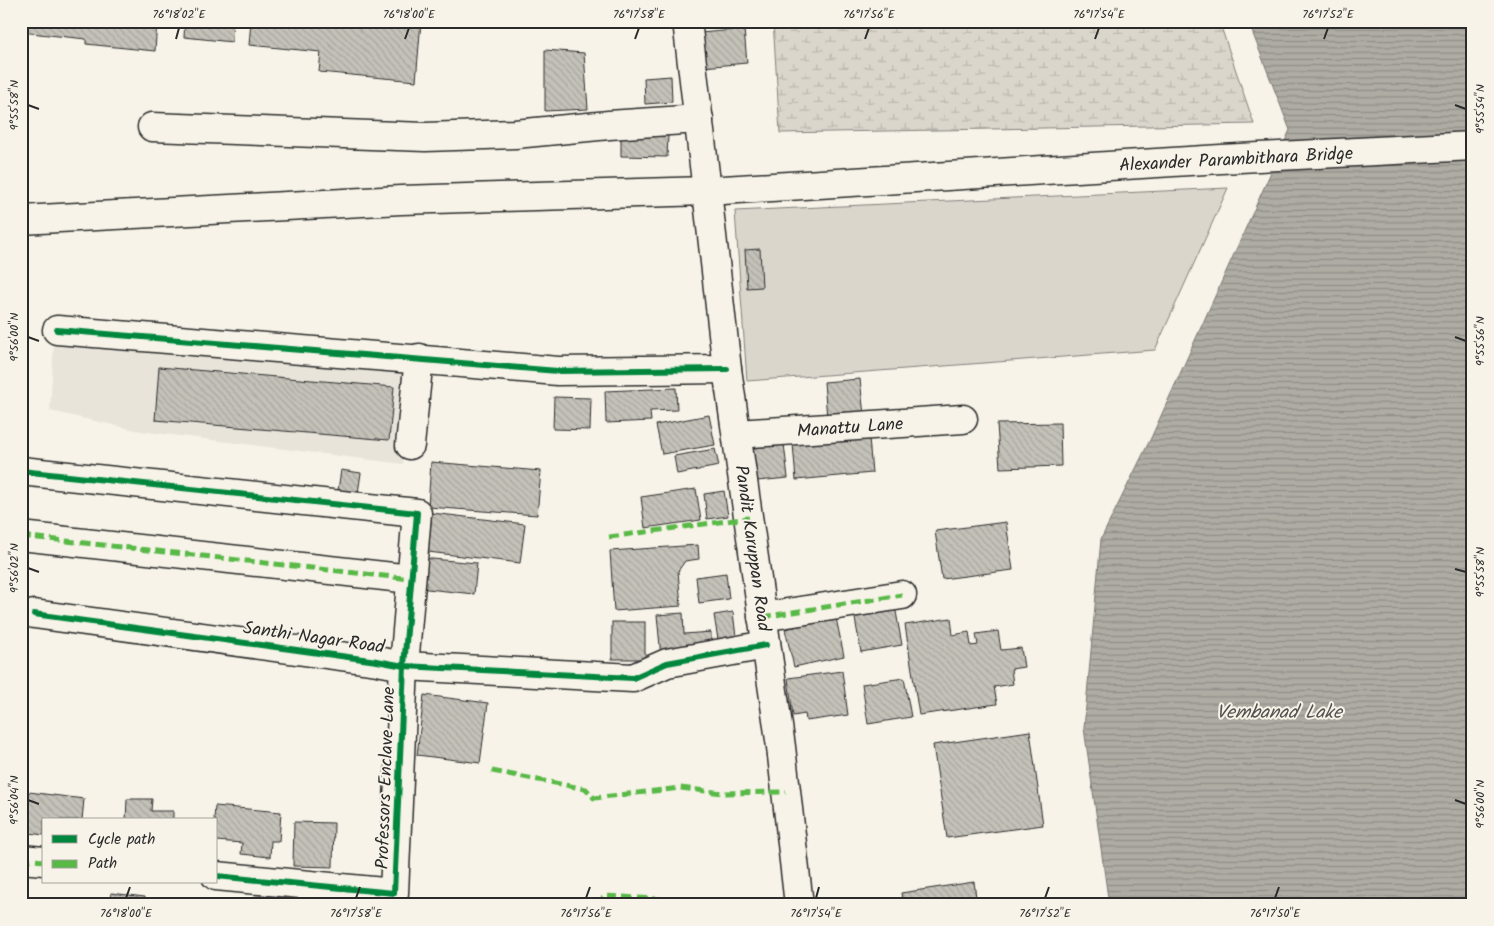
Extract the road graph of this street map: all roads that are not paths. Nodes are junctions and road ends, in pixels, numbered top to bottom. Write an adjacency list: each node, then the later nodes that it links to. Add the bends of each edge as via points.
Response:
1 (687, 21): 2 (main road, Pandit Karuppan Road)
2 (699, 119): 3 (main road, via 515,134 425,137); 5 (main road, Pandit Karuppan Road)
3 (152, 127)
4 (1473, 146): 5 (main road, Alexander Parambithara Bridge)
5 (707, 192): 6 (main road, Alexander Parambithara Bridge, via 401,200); 9 (main road, Pandit Karuppan Road)
6 (21, 220)
7 (58, 330): 8 (main road)
8 (419, 358): 9 (main road, via 558,371); 12 (main road)
9 (727, 369): 11 (main road, Pandit Karuppan Road)
10 (963, 419): 11 (main road, Manattu Lane)
11 (737, 434): 18 (main road, Pandit Karuppan Road)
12 (410, 445)
13 (21, 471): 15 (main road, via 417,513)
14 (21, 536): 15 (main road)
15 (412, 579): 20 (main road)
16 (902, 595): 18 (main road)
17 (34, 614): 20 (main road, Santhi Nagar Road)
18 (762, 617): 19 (main road, Pandit Karuppan Road)
19 (766, 645): 20 (main road, Santhi Nagar Road, via 667,663 633,678); 24 (main road, Pandit Karuppan Road)
20 (404, 666): 23 (main road, Professors Enclave Lane, via 394,892)
21 (21, 859): 22 (main road)
22 (42, 861)
23 (218, 876)
24 (799, 905)

